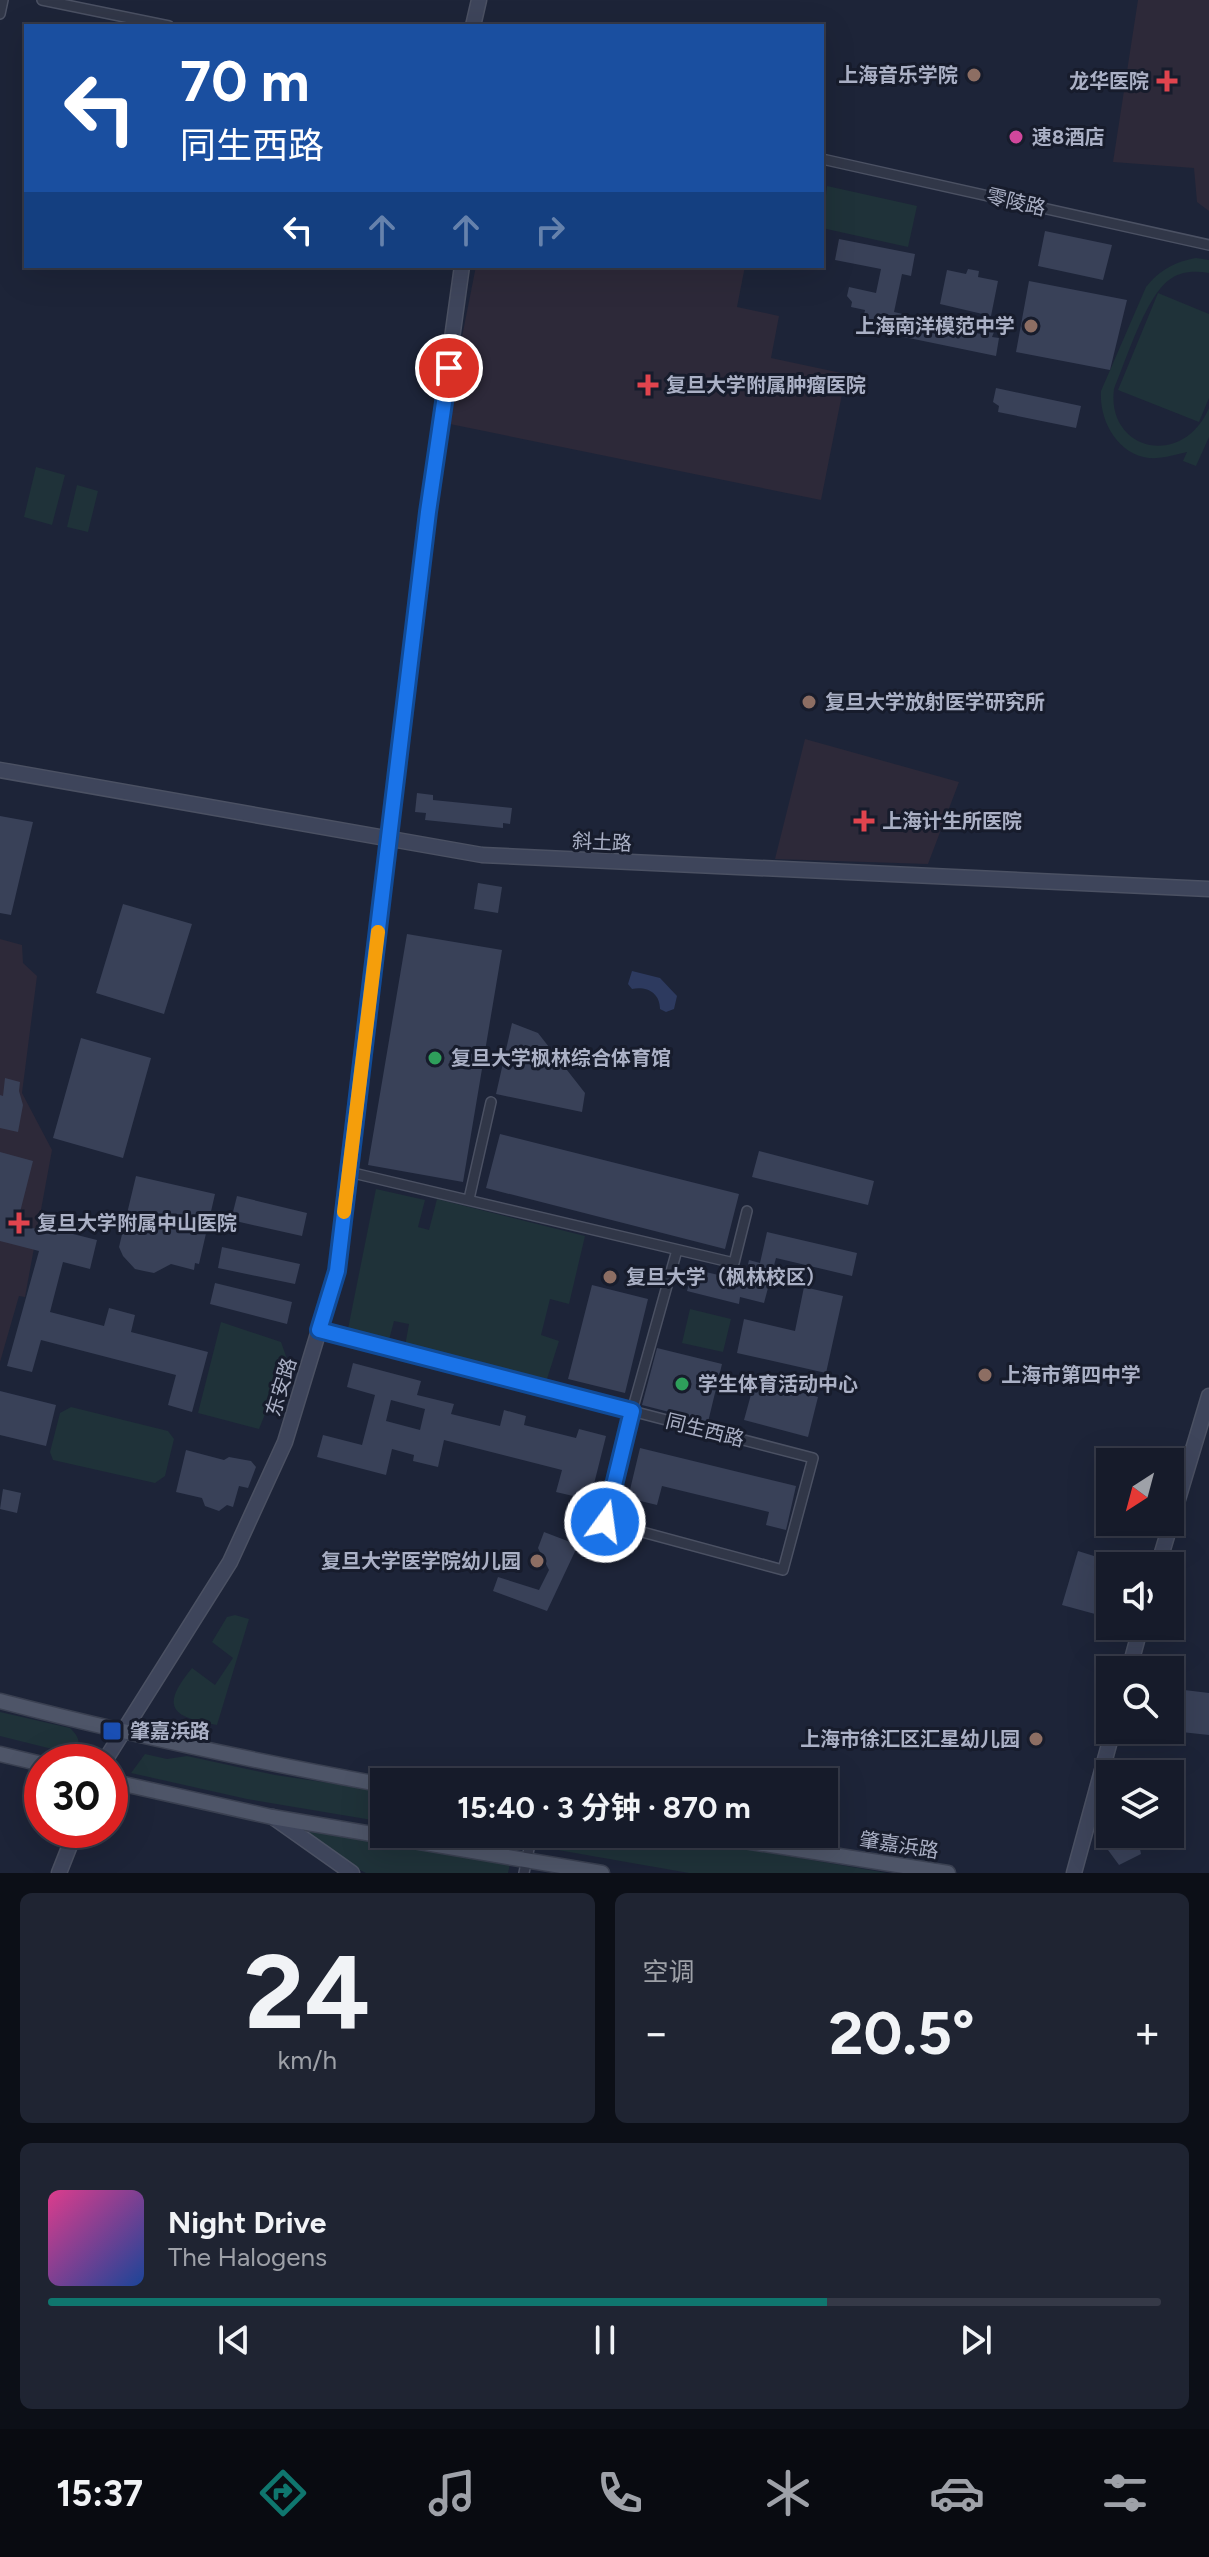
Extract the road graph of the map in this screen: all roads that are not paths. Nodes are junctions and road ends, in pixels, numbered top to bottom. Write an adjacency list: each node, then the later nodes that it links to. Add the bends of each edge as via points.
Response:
1 (3, 0): 4 (street)
2 (42, 0): 5 (street)
3 (479, 0): 6 (street)
4 (0, 14)
5 (159, 24)
6 (473, 24)
7 (824, 159): 8 (street, 零陵路)
8 (1209, 245)
9 (462, 268): 11 (street, 东安路)
10 (0, 770): 11 (street, 斜土路)
11 (389, 838): 12 (street, 斜土路, via 498,856); 14 (street, 东安路)
12 (1209, 889)
13 (491, 1102): 15 (street)
14 (349, 1172): 15 (street); 18 (street, 东安路, via 337,1271)
15 (469, 1199): 17 (street)
16 (747, 1211): 17 (street, via 734,1263)
17 (677, 1250): 20 (street)
18 (319, 1330): 20 (street, 同生西路); 23 (street, 东安路, via 285,1442 230,1562)
19 (1209, 1396): 21 (street)
20 (632, 1411): 20 (street, 同生西路, via 813,1458 783,1570 605,1522)
21 (1162, 1552)
22 (0, 1701): 23 (main road)
23 (122, 1733): 24 (street, 东安路); 28 (main road)
24 (115, 1744)
25 (1109, 1744): 38 (street)
26 (0, 1754): 27 (main road)
27 (24, 1760)
28 (370, 1782)
29 (128, 1785): 30 (main road)
30 (272, 1817): 33 (main road); 35 (street)
31 (69, 1848): 34 (street)
32 (789, 1848): 37 (main road, 肇嘉浜路)
33 (525, 1867): 36 (main road)
34 (59, 1873)
35 (352, 1873)
36 (602, 1873)
37 (948, 1873)
38 (1074, 1873)

